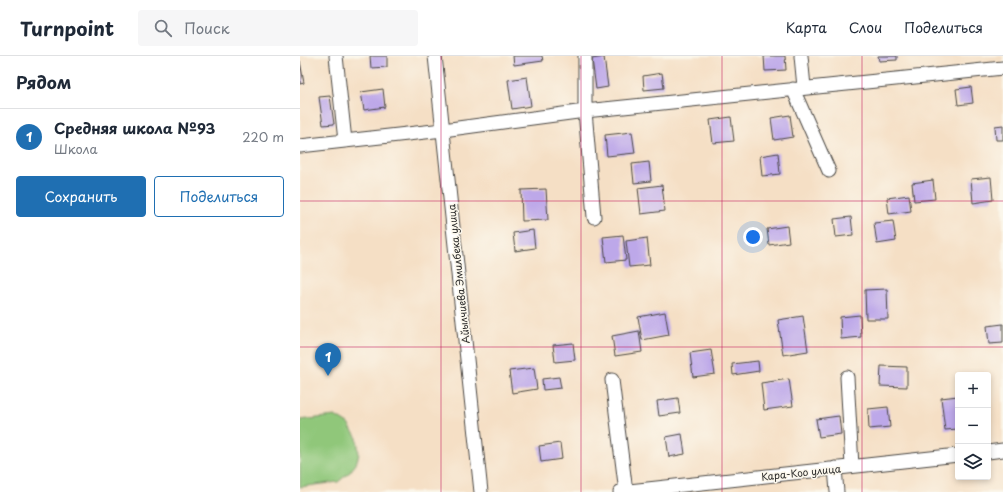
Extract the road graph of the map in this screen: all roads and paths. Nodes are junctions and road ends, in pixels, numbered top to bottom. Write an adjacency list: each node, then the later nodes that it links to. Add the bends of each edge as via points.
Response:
1 (336, 56): 9 (street)
2 (435, 56): 8 (street, Айылчиева Эмилбека улица)
3 (585, 56): 7 (street)
4 (801, 56): 6 (street)
5 (1003, 68): 6 (street)
6 (799, 88): 7 (street); 11 (street)
7 (585, 111): 8 (street); 12 (street)
8 (443, 130): 9 (street); 20 (street, Айылчиева Эмилбека улица)
9 (345, 141): 10 (street)
10 (300, 146)
11 (829, 171)
12 (594, 217)
13 (847, 378): 18 (street)
14 (612, 380): 21 (street)
15 (1003, 450): 16 (street)
16 (991, 452)
17 (955, 455): 18 (street, Кара-Коо улица)
18 (852, 466): 19 (street, Кара-Коо улица)
19 (834, 468): 21 (street, Кара-Коо улица); 22 (street)
20 (481, 492)
21 (624, 492)
22 (837, 492)

